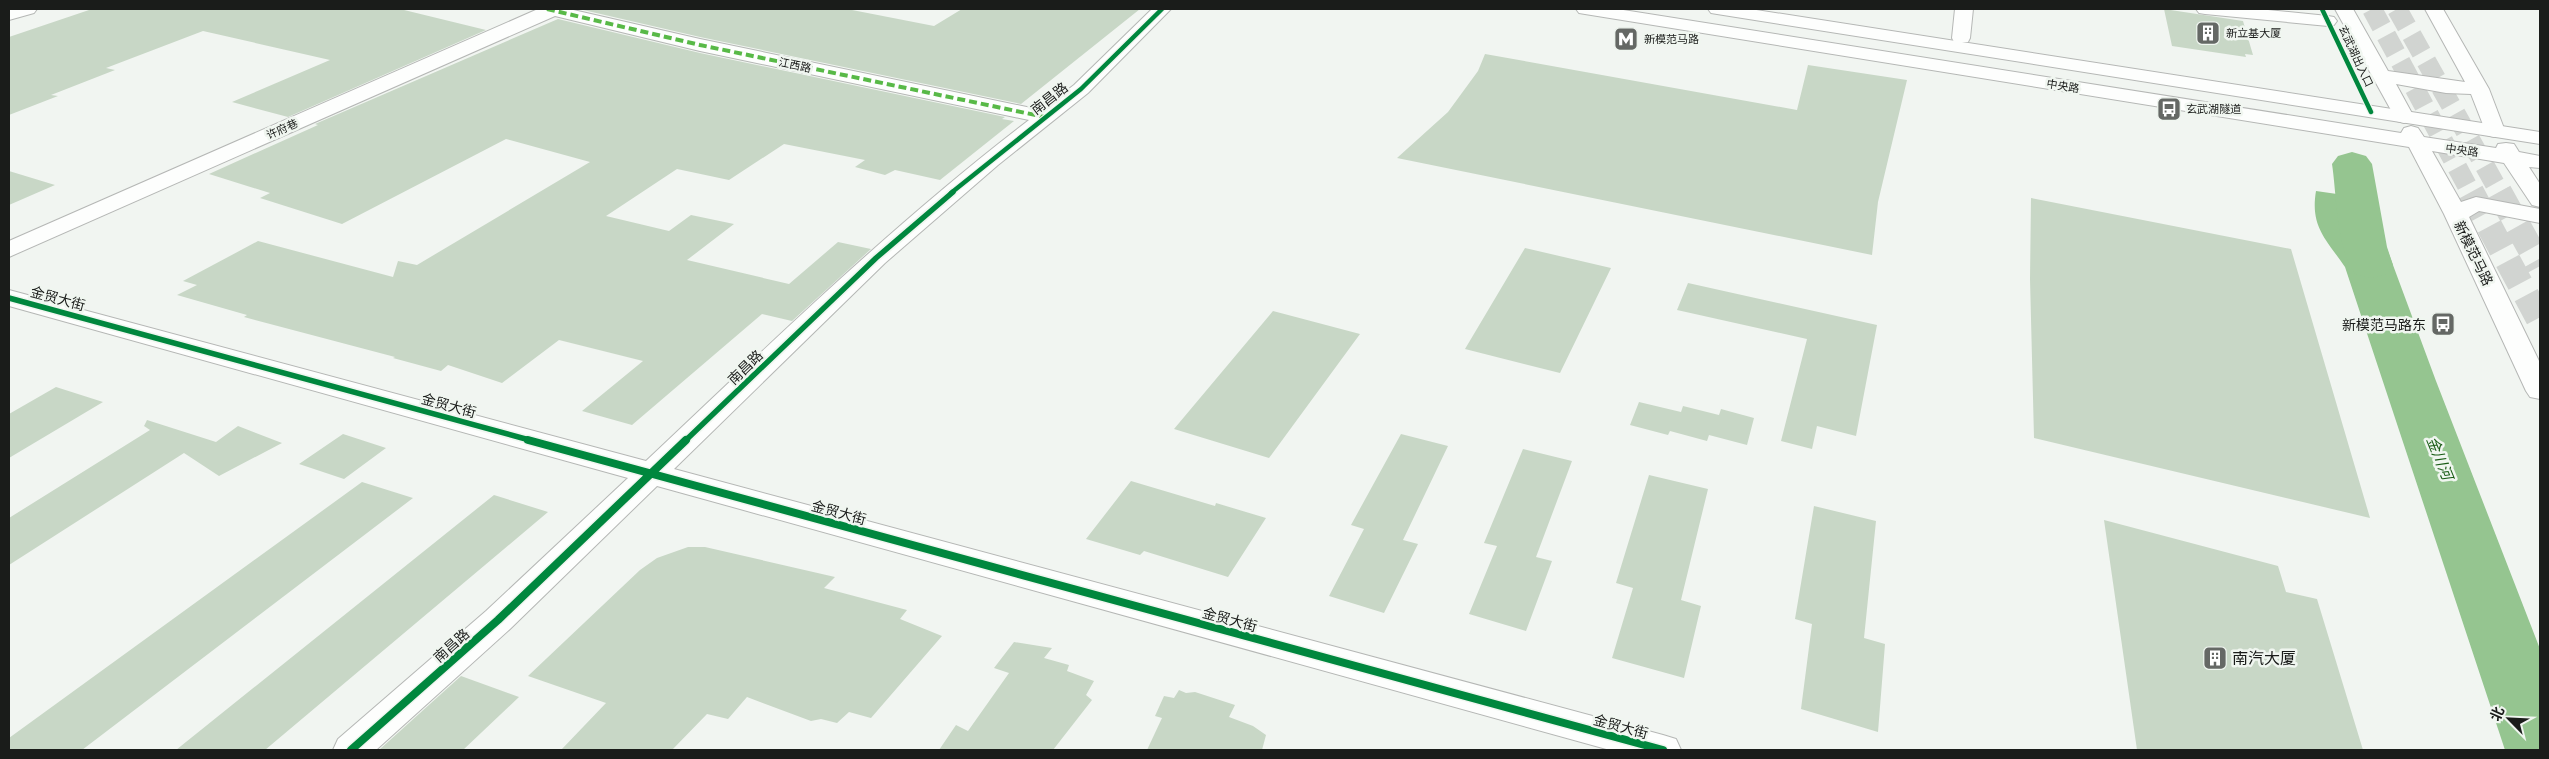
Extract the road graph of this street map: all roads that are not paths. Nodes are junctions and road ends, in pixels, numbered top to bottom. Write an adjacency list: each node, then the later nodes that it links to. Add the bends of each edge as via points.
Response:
1 (28, 9): 10 (main road)
2 (552, 9): 15 (main road, 江西路, via 700,45); 25 (main road, 许府巷)
3 (1162, 9): 15 (main road, 南昌路, via 1081,89)
4 (1585, 9): 19 (main road, 中央路)
5 (1717, 9): 16 (main road, 中央路)
6 (1964, 9): 12 (main road)
7 (2205, 9): 11 (main road)
8 (2344, 9): 13 (main road, 新模范马路)
9 (2434, 9): 14 (main road)
10 (9, 15)
11 (2328, 21)
12 (1960, 38)
13 (2382, 76): 14 (main road, via 2446,88); 16 (main road, 新模范马路)
14 (2479, 89): 17 (main road)
15 (1045, 117): 28 (main road, 南昌路, via 876,258)
16 (2404, 118): 17 (main road, 中央路); 19 (main road, 新模范马路)
17 (2494, 131): 18 (main road, 中央路); 20 (main road)
18 (2540, 138)
19 (2417, 144): 20 (main road, 中央路); 23 (main road, 新模范马路)
20 (2512, 158): 21 (main road, 中央路); 22 (main road)
21 (2540, 162)
22 (2540, 200)
23 (2456, 214): 24 (main road, via 2476,204); 27 (main road, 新模范马路)
24 (2540, 216)
25 (9, 250)
26 (9, 298): 28 (main road, 金贸大街)
27 (2540, 391)
28 (651, 474): 29 (main road, 南昌路, via 498,620); 30 (main road, 金贸大街)
29 (351, 750)
30 (1663, 750)

